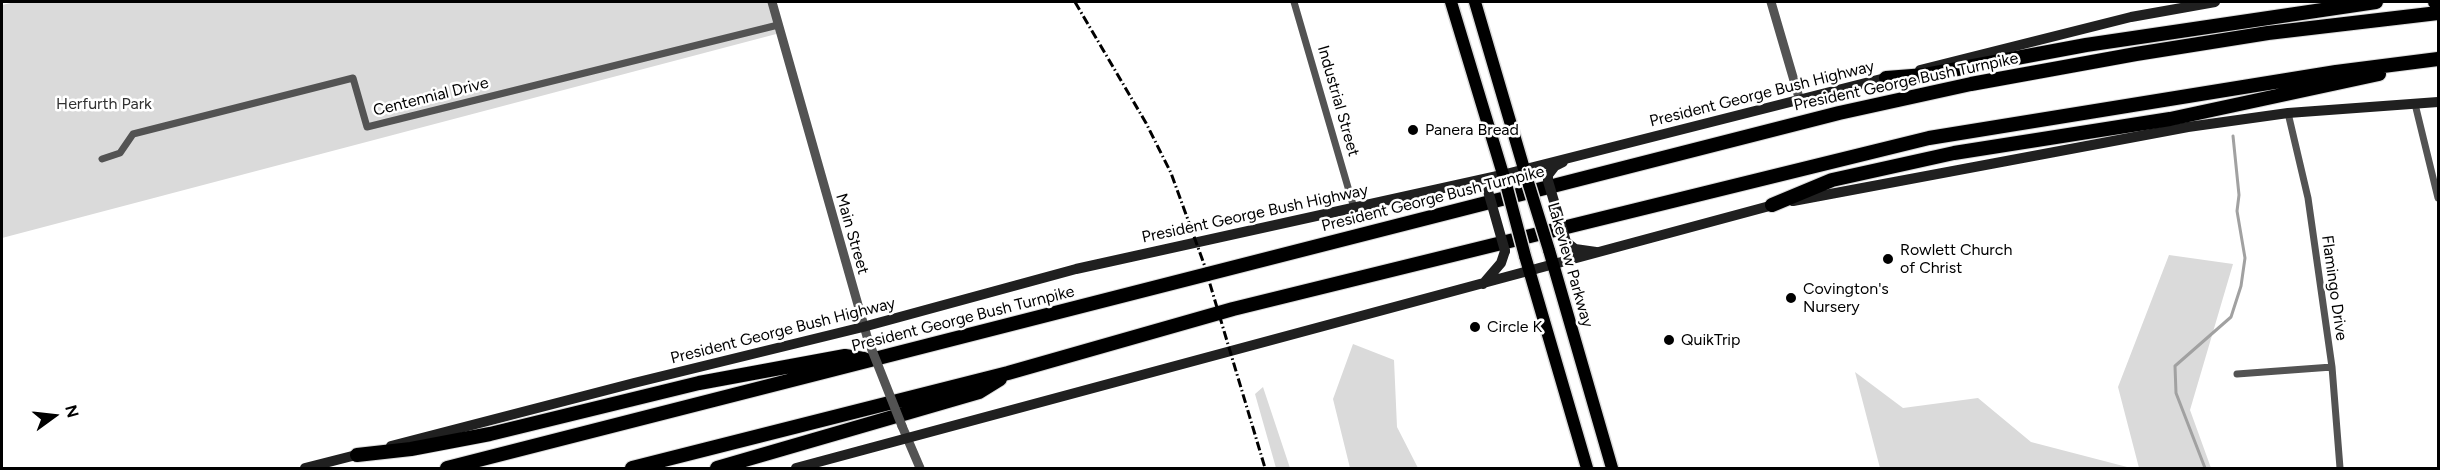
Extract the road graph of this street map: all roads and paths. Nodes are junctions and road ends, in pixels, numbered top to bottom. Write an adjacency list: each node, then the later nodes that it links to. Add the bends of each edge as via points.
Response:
1 (772, 2): 9 (street, Main Street)
2 (1294, 2): 23 (street, Industrial Street)
3 (1451, 2): 19 (main road)
4 (1475, 2): 18 (main road, Lakeview Parkway)
5 (1771, 2): 12 (street)
6 (2215, 2): 11 (main road, President George Bush Highway, via 2121,20)
7 (2376, 2): 11 (highway, via 2086,45 1925,75)
8 (2439, 13): 29 (highway, President George Bush Turnpike, via 2169,48 1906,98 1763,131)
9 (778, 25): 17 (street, Centennial Drive, via 367,127 353,78 133,134 120,153); 28 (street, Main Street)
10 (2439, 60): 22 (highway, via 2170,119 1943,156 1832,180); 31 (highway, via 2336,72 1929,138 1233,309)
11 (1886, 78): 12 (main road, President George Bush Highway)
12 (1800, 101): 16 (main road, President George Bush Highway)
13 (2439, 102): 14 (main road)
14 (2415, 104): 15 (main road); 21 (street)
15 (2288, 113): 22 (main road, via 2188,126); 30 (street, Flamingo Drive, via 2308,198)
16 (1580, 155): 18 (main road, President George Bush Highway); 24 (main road, bridge, via 1555,166 1548,181 1566,242 1575,249)
17 (102, 159)
18 (1526, 174): 19 (main road, President George Bush Highway); 25 (main road, Lakeview Parkway, bridge)
19 (1504, 179): 20 (main road, President George Bush Highway); 26 (main road, bridge)
20 (1473, 181): 23 (main road, President George Bush Highway); 27 (main road, bridge, via 1488,191 1505,251 1501,263)
21 (2439, 198)
22 (1772, 205): 24 (main road)
23 (1354, 208): 28 (main road, President George Bush Highway, via 1076,269)
24 (1601, 252): 25 (main road)
25 (1553, 265): 26 (main road); 42 (main road, Lakeview Parkway)
26 (1529, 272): 27 (main road); 41 (main road)
27 (1483, 284): 33 (main road)
28 (863, 327): 33 (street, Main Street, bridge); 34 (main road, President George Bush Highway)
29 (872, 359): 34 (highway, via 845,356 710,381 490,434); 36 (highway, President George Bush Turnpike)
30 (2331, 367): 32 (street); 43 (street, Flamingo Drive)
31 (1008, 373): 37 (highway); 38 (highway, via 979,392)
32 (2237, 374)
33 (908, 440): 39 (main road); 40 (street, Main Street)
34 (357, 455): 35 (main road, President George Bush Highway)
35 (305, 468)
36 (447, 468)
37 (632, 468)
38 (717, 468)
39 (796, 468)
40 (920, 468)
41 (1587, 468)
42 (1612, 468)
43 (2340, 468)

